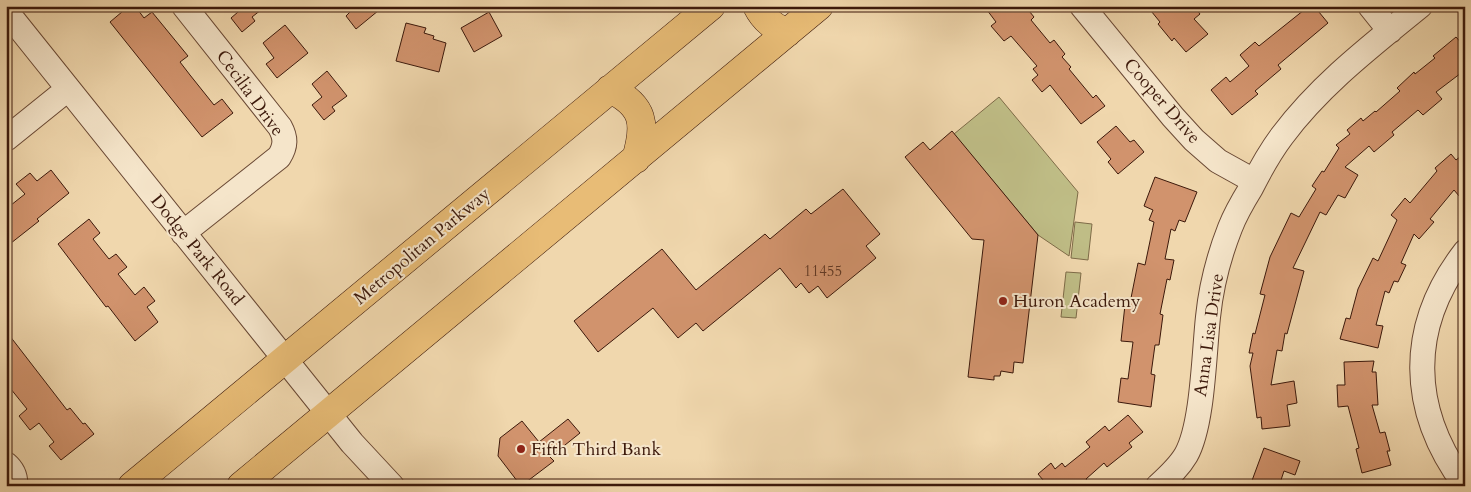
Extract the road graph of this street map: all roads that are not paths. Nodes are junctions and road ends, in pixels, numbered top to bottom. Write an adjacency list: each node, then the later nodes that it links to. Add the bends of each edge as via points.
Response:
1 (184, 6): 16 (street, Cecilia Drive, via 280,127 286,141 278,157)
2 (711, 6): 12 (main road, Metropolitan Parkway)
3 (757, 6): 10 (main road, via 769,22)
4 (819, 6): 10 (main road)
5 (1082, 6): 15 (street, Cooper Drive, via 1194,140 1218,161)
6 (1370, 6): 9 (street)
7 (1420, 6): 9 (street, Anna Lisa Drive)
8 (6, 11): 11 (street, Dodge Park Road)
9 (1390, 30): 15 (street, Anna Lisa Drive, via 1314,99 1282,137)
10 (787, 33): 14 (main road)
11 (68, 89): 13 (street); 16 (street, Dodge Park Road)
12 (610, 90): 14 (main road, via 629,100 640,113 642,134); 18 (main road, Metropolitan Parkway)
13 (6, 139)
14 (636, 159): 19 (main road)
15 (1254, 181): 26 (street, Anna Lisa Drive, via 1230,227 1216,277 1208,314 1193,437 1172,474)
16 (183, 232): 18 (street, Dodge Park Road)
17 (1465, 252): 21 (street, via 1445,281 1430,315 1422,365 1430,421 1448,460)
18 (285, 359): 19 (street, Dodge Park Road); 23 (main road, Metropolitan Parkway)
19 (329, 414): 24 (main road); 25 (street, Dodge Park Road)
20 (6, 464): 22 (street, via 15,476)
21 (1465, 485)
22 (15, 486)
23 (132, 486)
24 (241, 486)
25 (392, 486)
26 (1158, 486)

